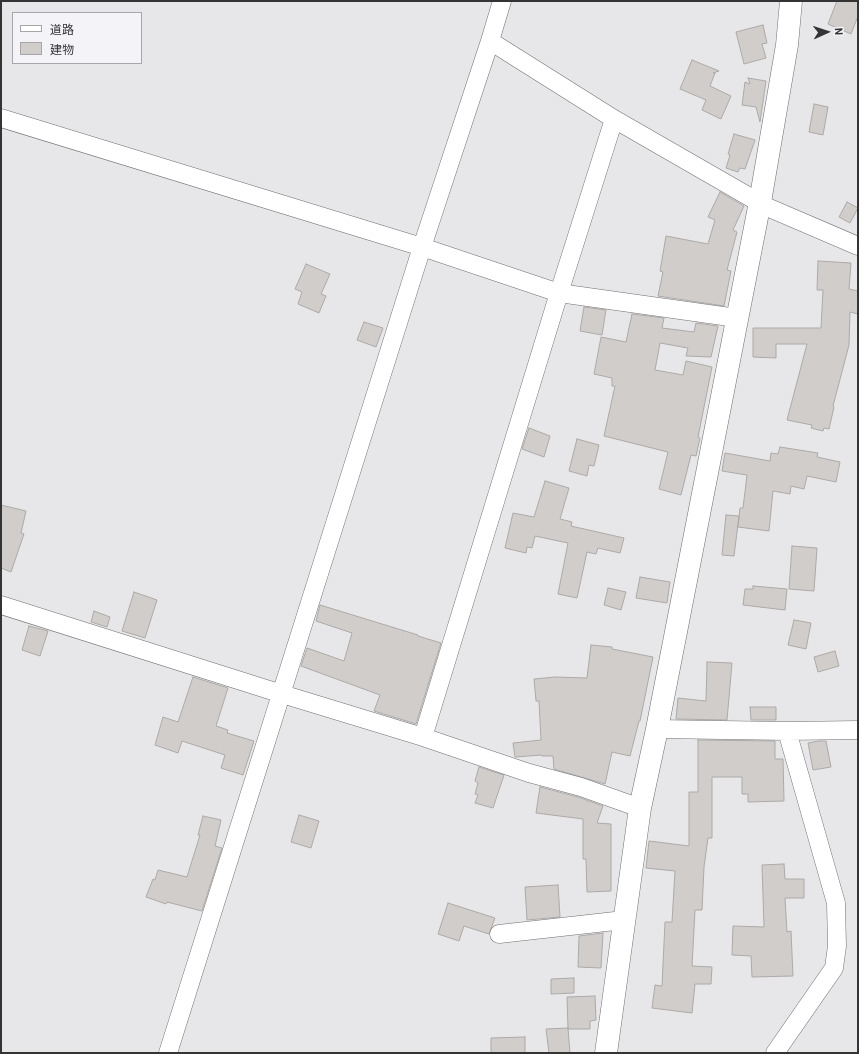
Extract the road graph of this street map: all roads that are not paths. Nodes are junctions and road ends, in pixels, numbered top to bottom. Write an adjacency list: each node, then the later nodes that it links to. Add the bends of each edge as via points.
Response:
1 (502, 1): 3 (street)
2 (791, 1): 6 (street, via 787,45)
3 (490, 41): 5 (street); 8 (street)
4 (1, 118): 8 (street)
5 (614, 119): 6 (street); 9 (street)
6 (760, 202): 7 (street, via 766,207); 10 (street)
7 (858, 246)
8 (422, 247): 9 (street); 12 (street)
9 (559, 293): 10 (street); 16 (street)
10 (737, 318): 13 (street)
11 (1, 605): 12 (street)
12 (282, 694): 16 (street); 20 (street)
13 (657, 728): 15 (street); 17 (street)
14 (858, 730): 15 (street)
15 (787, 731): 22 (street, via 836,903 837,946 834,968)
16 (423, 737): 17 (street)
17 (640, 808): 18 (street)
18 (624, 920): 19 (street); 21 (street)
19 (499, 934)
20 (168, 1053)
21 (606, 1053)
22 (775, 1053)

